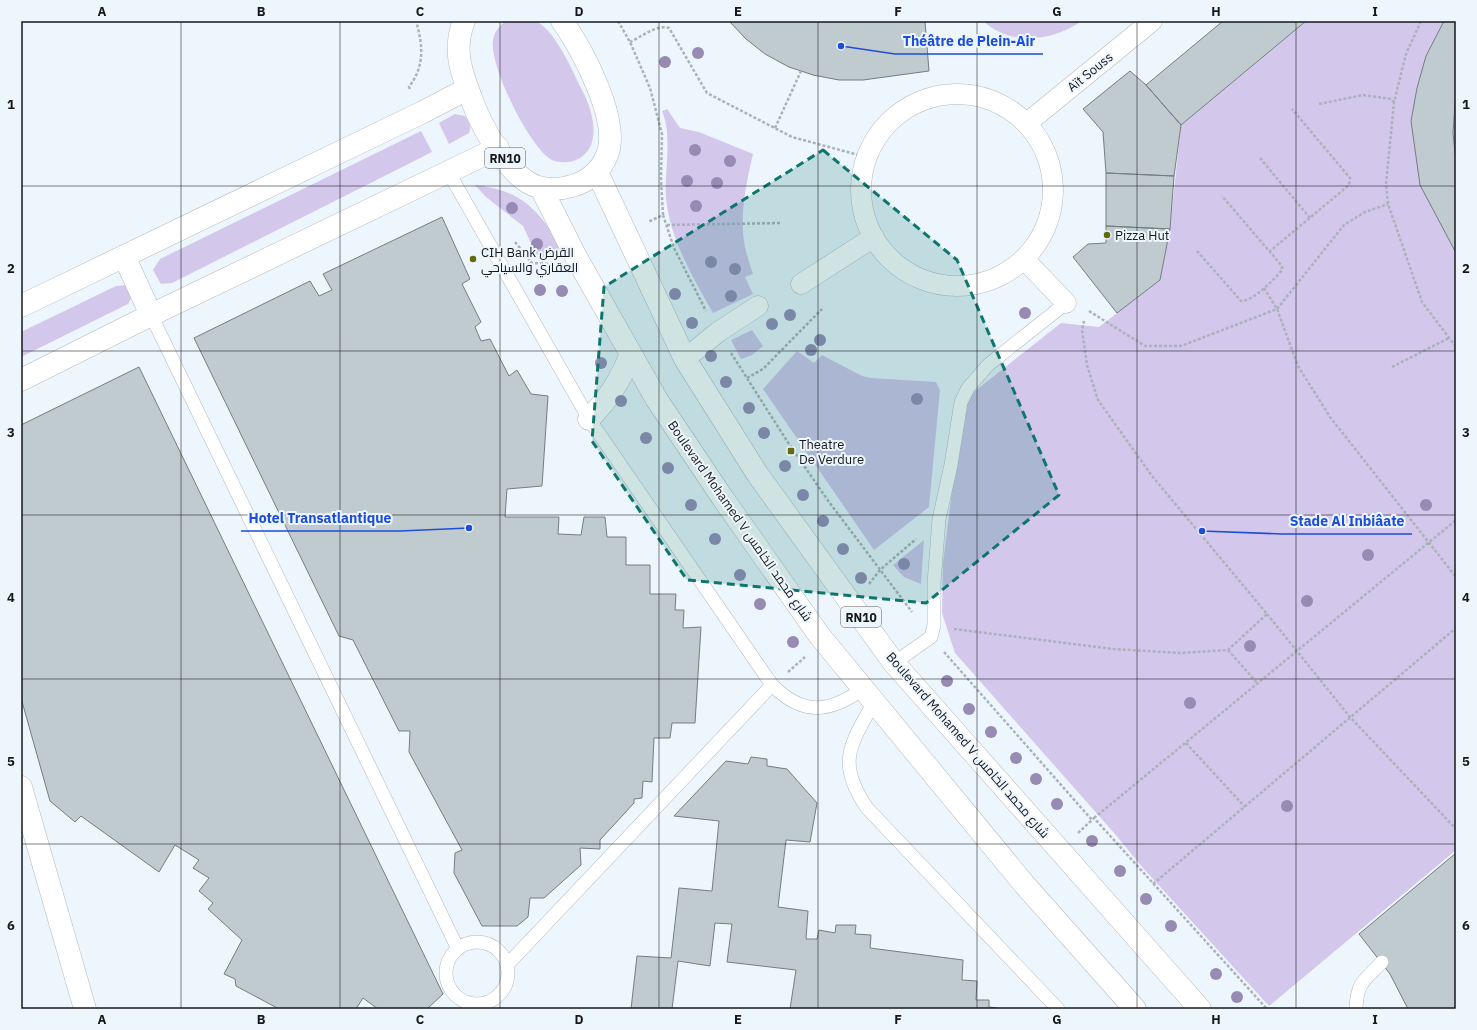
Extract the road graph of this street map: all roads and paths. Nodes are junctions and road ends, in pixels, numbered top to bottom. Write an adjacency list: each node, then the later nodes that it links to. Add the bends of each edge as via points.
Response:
1 (416, 21): 13 (path, via 422,44 416,78 409,87)
2 (464, 21): 9 (main road, RN10, via 458,36 458,52)
3 (562, 21): 19 (main road, RN10, via 584,54 605,108 610,135 608,155)
4 (618, 21): 7 (path)
5 (1152, 21): 14 (street, Aït Souss)
6 (1420, 21): 10 (path, via 1406,54)
7 (630, 42): 15 (path, via 652,31 669,28 707,93); 24 (path, via 650,88 662,134)
8 (802, 71): 15 (path)
9 (467, 88): 13 (main road); 16 (main road, RN10)
10 (1394, 102): 11 (path, via 1391,99 1363,95); 23 (path, via 1386,184)
11 (1319, 104)
12 (1292, 109): 25 (path, via 1350,179 1348,185)
13 (423, 112): 33 (main road)
14 (1027, 123): 17 (street, via 1001,104 970,95 938,96 902,112 883,129); 35 (street, via 1045,148 1054,177 1053,207 1043,236)
15 (775, 128): 17 (path, via 792,137)
16 (498, 148): 20 (main road); 21 (main road, RN10, via 523,179)
17 (866, 157): 30 (street, via 860,189 865,221)
18 (1260, 158): 25 (path)
19 (597, 172): 21 (main road, RN10, via 580,184 561,189); 28 (main road, Boulevard Mohamed V شارع محمد الخامس / RN10)
20 (449, 173): 43 (main road); 52 (lane)
21 (541, 188): 34 (main road, Boulevard Mohamed V شارع محمد الخامس)
22 (1222, 196): 32 (path)
23 (1388, 204): 42 (path, via 1365,212 1344,225); 45 (path, via 1422,302)
24 (663, 215): 27 (path); 28 (path)
25 (1310, 218): 32 (path)
26 (781, 223): 27 (path)
27 (666, 225): 44 (path, via 697,296)
28 (626, 233): 48 (main road, Boulevard Mohamed V شارع محمد الخامس / RN10)
29 (511, 237): 34 (path, via 532,263 546,265)
30 (874, 237): 35 (street, via 880,249 904,271 934,284 966,287 998,279); 36 (street)
31 (1197, 251): 37 (path, via 1239,300 1248,300)
32 (1269, 252): 37 (path, via 1282,269)
33 (124, 256): 39 (main road); 43 (main road)
34 (576, 257): 47 (main road, Boulevard Mohamed V شارع محمد الخامس)
35 (1025, 260): 38 (street)
36 (801, 284)
37 (1264, 288): 42 (path)
38 (1066, 303): 53 (lane, via 988,365 968,388 961,402)
39 (21, 306)
40 (758, 306): 44 (street)
41 (822, 309): 50 (path, via 763,369)
42 (1277, 309): 55 (path, via 1298,366 1330,417); 58 (path, via 1181,346 1145,346 1086,310 1082,330 1087,365 1098,400 1152,476)
43 (152, 315): 51 (main road); 75 (lane)
44 (718, 332): 48 (street); 50 (path)
45 (1449, 338): 46 (path); 49 (path)
46 (1456, 347)
47 (631, 354): 52 (main road, via 614,390); 61 (main road, Boulevard Mohamed V شارع محمد الخامس, via 657,400)
48 (685, 359): 64 (main road, Boulevard Mohamed V شارع محمد الخامس / RN10, via 758,475)
49 (1392, 367)
50 (747, 378): 56 (path, via 787,441)
51 (21, 380)
52 (589, 419): 66 (lane)
53 (939, 519): 56 (path); 60 (lane)
54 (1456, 520): 55 (path)
55 (1430, 543): 57 (path); 63 (path)
56 (880, 570): 60 (path)
57 (1456, 577)
58 (1267, 614): 62 (path); 63 (path)
59 (1456, 628): 68 (path)
60 (932, 631): 62 (path, via 979,633 1113,649 1181,654); 64 (lane); 72 (path, via 1092,820)
61 (819, 635): 66 (path, via 808,654); 67 (main road, Boulevard Mohamed V شارع محمد الخامس)
62 (1228, 650): 65 (path)
63 (1296, 652): 65 (path); 68 (path)
64 (894, 663): 82 (main road, Boulevard Mohamed V شارع محمد الخامس / RN10)
65 (1258, 684): 69 (path)
66 (772, 685): 67 (lane, via 784,697 798,705 815,708); 77 (lane)
67 (868, 696): 80 (lane, via 851,744 850,773 856,792 867,808); 81 (main road, Boulevard Mohamed V شارع محمد الخامس, via 1024,884)
68 (1350, 717): 71 (path); 73 (path)
69 (1186, 743): 71 (path); 72 (path)
70 (21, 787): 79 (main road)
71 (1245, 807): 74 (path)
72 (1094, 818): 74 (path)
73 (1456, 829)
74 (1153, 884): 83 (path)
75 (458, 949): 77 (lane, via 469,944 493,946 502,954); 78 (lane, via 450,958 448,982 453,992 462,1000)
76 (1382, 962): 84 (lane, via 1360,984)
77 (507, 965): 78 (lane, via 508,977 505,988 497,998)
78 (485, 1006)
79 (85, 1009)
80 (1058, 1009)
81 (1135, 1009)
82 (1200, 1009)
83 (1267, 1009)
84 (1356, 1009)

